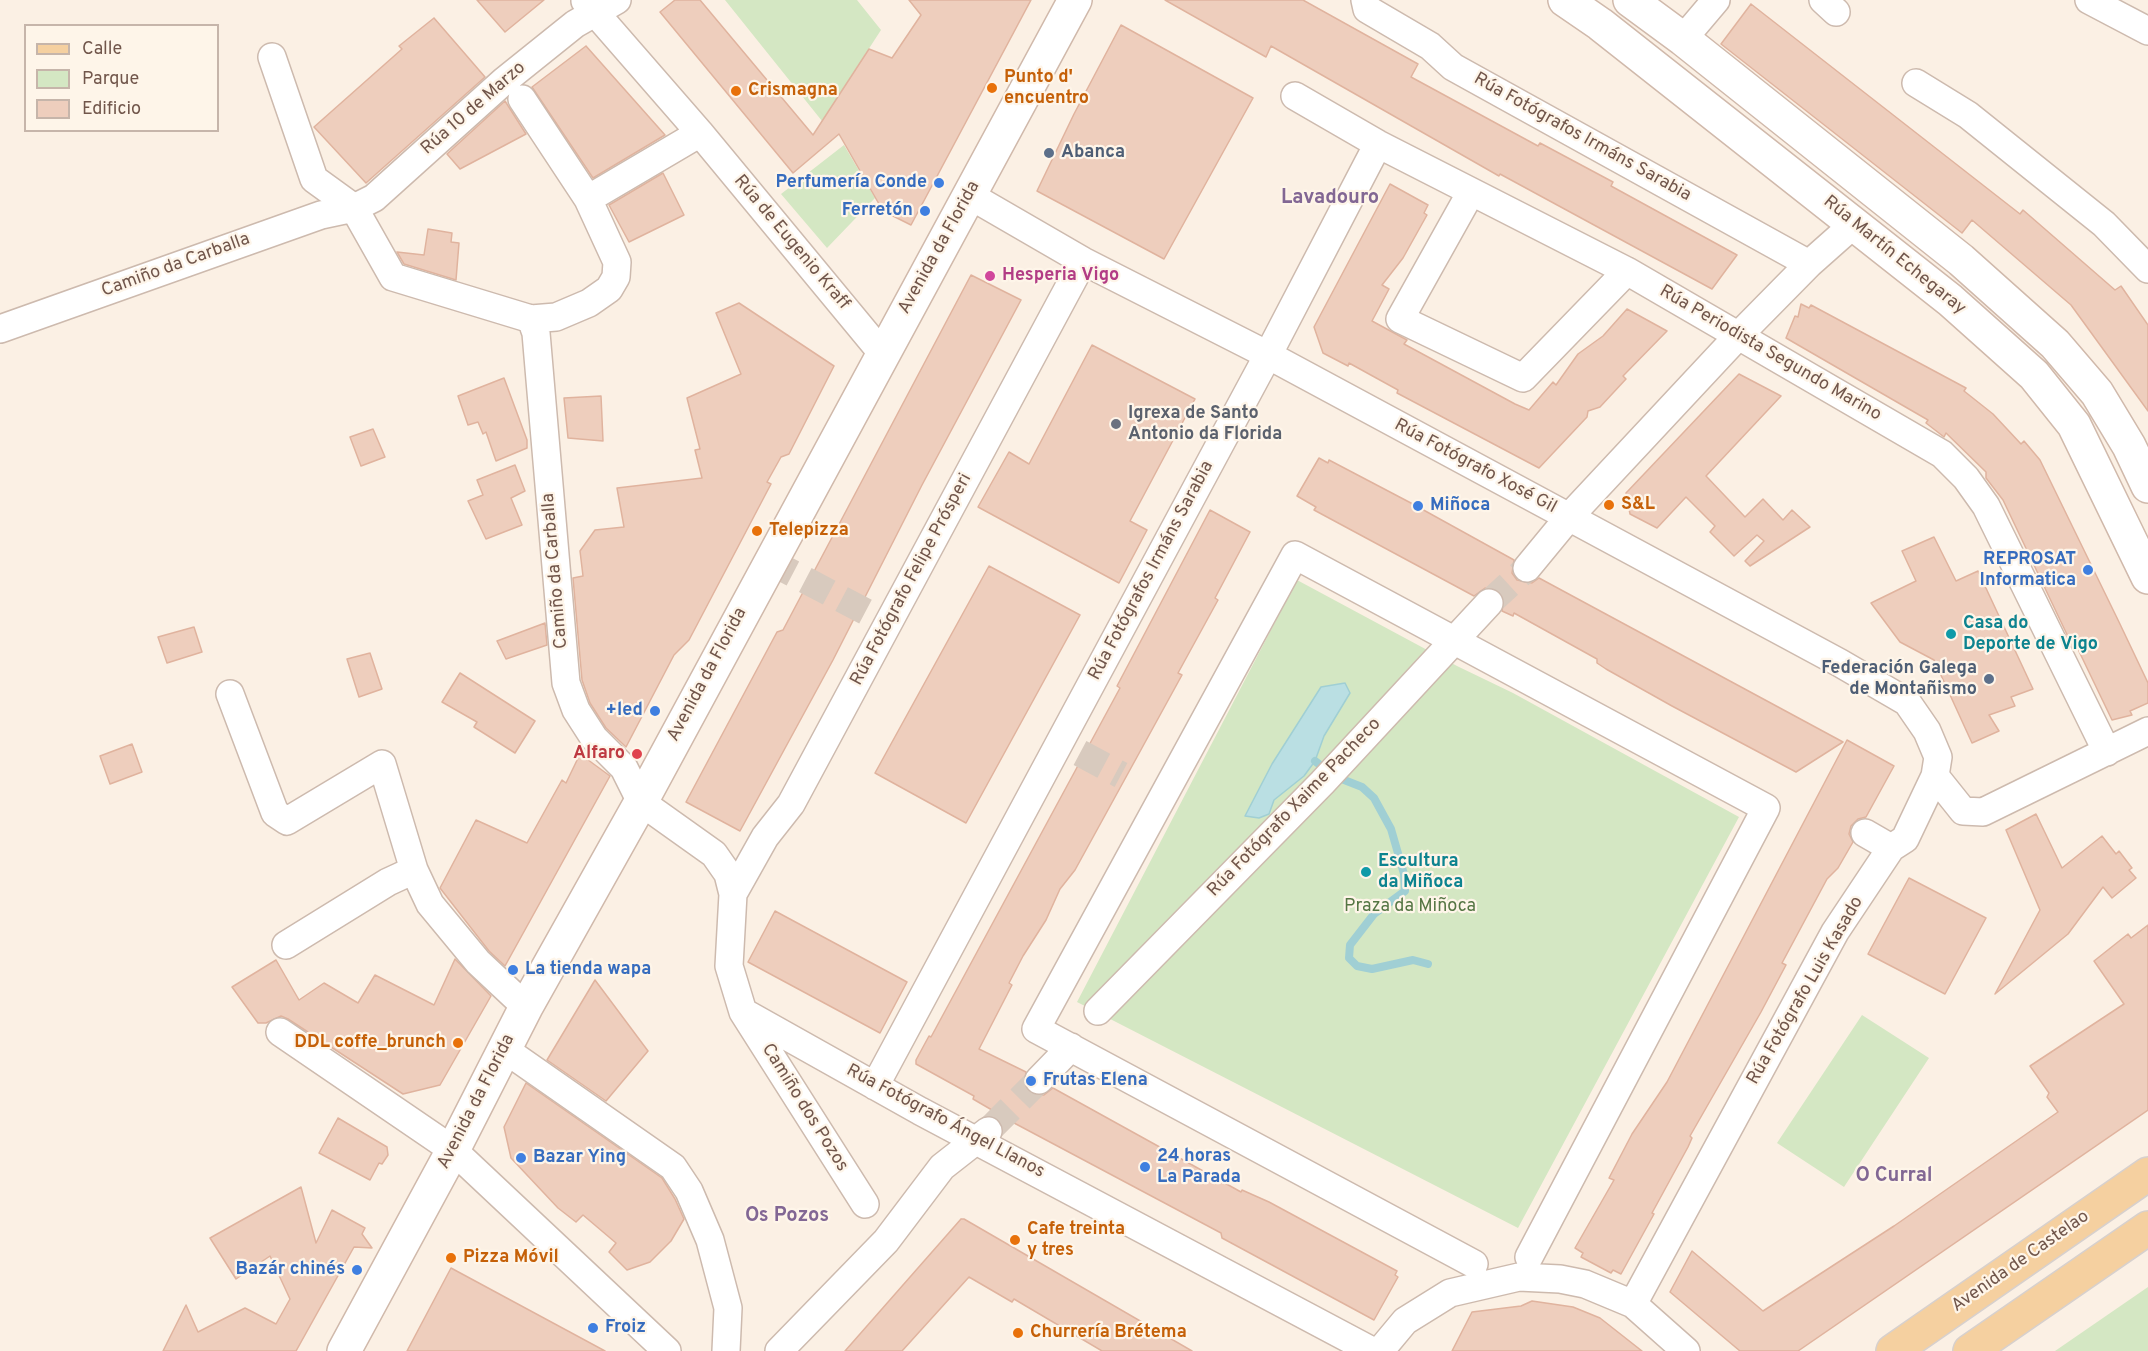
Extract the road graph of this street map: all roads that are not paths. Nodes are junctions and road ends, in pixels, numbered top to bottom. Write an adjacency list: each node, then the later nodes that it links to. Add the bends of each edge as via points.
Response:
1 (1075, 0): 17 (main road, Avenida da Florida)
2 (1365, 0): 22 (street, Rúa Fotógrafos Irmáns Sarabia, via 1367,9 1430,46 1453,67)
3 (1565, 0): 20 (main road, Rúa Martín Echegaray)
4 (1630, 0): 9 (main road, Rúa Martín Echegaray)
5 (1716, 0): 9 (street)
6 (2089, 0): 8 (street)
7 (599, 4): 14 (street, Rúa de Eugenio Kraff); 19 (street, Rúa 10 de Marzo, via 513,74 374,198)
8 (2148, 32)
9 (1683, 39): 30 (main road, Rúa Martín Echegaray, via 1983,278 2055,344 2097,393)
10 (272, 57): 19 (street, via 314,179)
11 (1916, 83): 23 (street, via 1976,121 2104,224)
12 (1294, 96): 15 (street, Rúa Periodista Segundo Marino)
13 (522, 99): 18 (street)
14 (700, 133): 18 (street); 28 (street, Rúa de Eugenio Kraff)
15 (1378, 144): 16 (street, Rúa Periodista Segundo Marino); 29 (street, Rúa Fotógrafos Irmáns Sarabia)
16 (1471, 192): 24 (street, Rúa Periodista Segundo Marino); 24 (street, via 1400,319 1524,378)
17 (969, 195): 21 (street, Rúa Fotógrafo Xosé Gil); 28 (main road, Avenida da Florida)
18 (588, 199): 25 (street, via 617,261 616,277 609,289 589,303 556,317)
19 (354, 208): 25 (street, via 393,277); 26 (street, Camiño da Carballa, via 321,215)
20 (1853, 225): 22 (street); 33 (main road, Rúa Martín Echegaray, via 1950,300 2034,375 2074,425)
21 (1083, 261): 29 (street, Rúa Fotógrafo Xosé Gil); 44 (street, Rúa Fotógrafo Felipe Prósperi, via 797,794 765,837)
22 (1809, 264): 27 (street)
23 (2148, 269)
24 (1627, 271): 27 (street, Rúa Periodista Segundo Marino)
25 (531, 319): 40 (street, Camiño da Carballa, via 537,333 566,683 576,710 594,738 624,768)
26 (0, 329)
27 (1739, 335): 31 (street); 38 (street, Rúa Periodista Segundo Marino, via 1942,454 1966,478 1986,506)
28 (882, 353): 40 (main road, Avenida da Florida)
29 (1268, 355): 31 (street, Rúa Fotógrafo Xosé Gil); 53 (street, Rúa Fotógrafos Irmáns Sarabia, via 1070,748)
30 (2148, 486)
31 (1569, 517): 32 (street); 39 (street, Rúa Fotógrafo Xosé Gil, via 1907,702 1927,731 1938,757)
32 (1527, 567)
33 (2148, 576)
34 (1489, 603): 35 (street, Rúa Fotógrafo Xaime Pacheco)
35 (1455, 640): 47 (street, Rúa Fotógrafo Xaime Pacheco); 50 (street, via 1294,555 1036,1029); 59 (street, via 1766,808)
36 (230, 694): 43 (street, via 275,813 287,821 382,764)
37 (2148, 731): 38 (street)
38 (2107, 752): 39 (street, via 1983,812 1963,811)
39 (1935, 776): 42 (street, Rúa Fotógrafo Luis Kasado, via 1905,839)
40 (640, 802): 44 (street, via 714,854 728,874); 46 (main road, Avenida da Florida)
41 (1865, 832): 42 (street)
42 (1891, 848): 61 (street, Rúa Fotógrafo Luis Kasado, via 1835,932)
43 (414, 870): 45 (street); 46 (street, via 430,904 449,930)
44 (733, 894): 48 (street, via 729,966)
45 (286, 945)
46 (526, 1007): 51 (main road, Avenida da Florida)
47 (1098, 1011)
48 (743, 1012): 53 (street, Rúa Fotógrafo Ángel Llanos); 57 (street, Camiño dos Pozos)
49 (280, 1032): 55 (street)
50 (1071, 1047): 52 (street); 60 (street)
51 (504, 1049): 55 (main road, Avenida da Florida); 65 (street, via 673,1167 689,1191 710,1240 728,1308)
52 (1039, 1080)
53 (875, 1086): 54 (street, Rúa Fotógrafo Ángel Llanos)
54 (983, 1134): 62 (street, Rúa Fotógrafo Ángel Llanos); 66 (street, via 942,1167 886,1241)
55 (453, 1150): 63 (main road, Avenida da Florida); 64 (street)
56 (2148, 1174): 68 (main road, Avenida de Castelao)
57 (865, 1204)
58 (2148, 1228): 69 (main road)
59 (1529, 1257)
60 (1474, 1264)
61 (1633, 1304): 62 (street, via 1585,1284 1560,1279 1502,1279 1450,1293 1405,1321); 67 (street)
62 (1388, 1348)
63 (344, 1351)
64 (667, 1351)
65 (726, 1351)
66 (779, 1351)
67 (1686, 1351)
68 (1893, 1351)
69 (1970, 1351)

